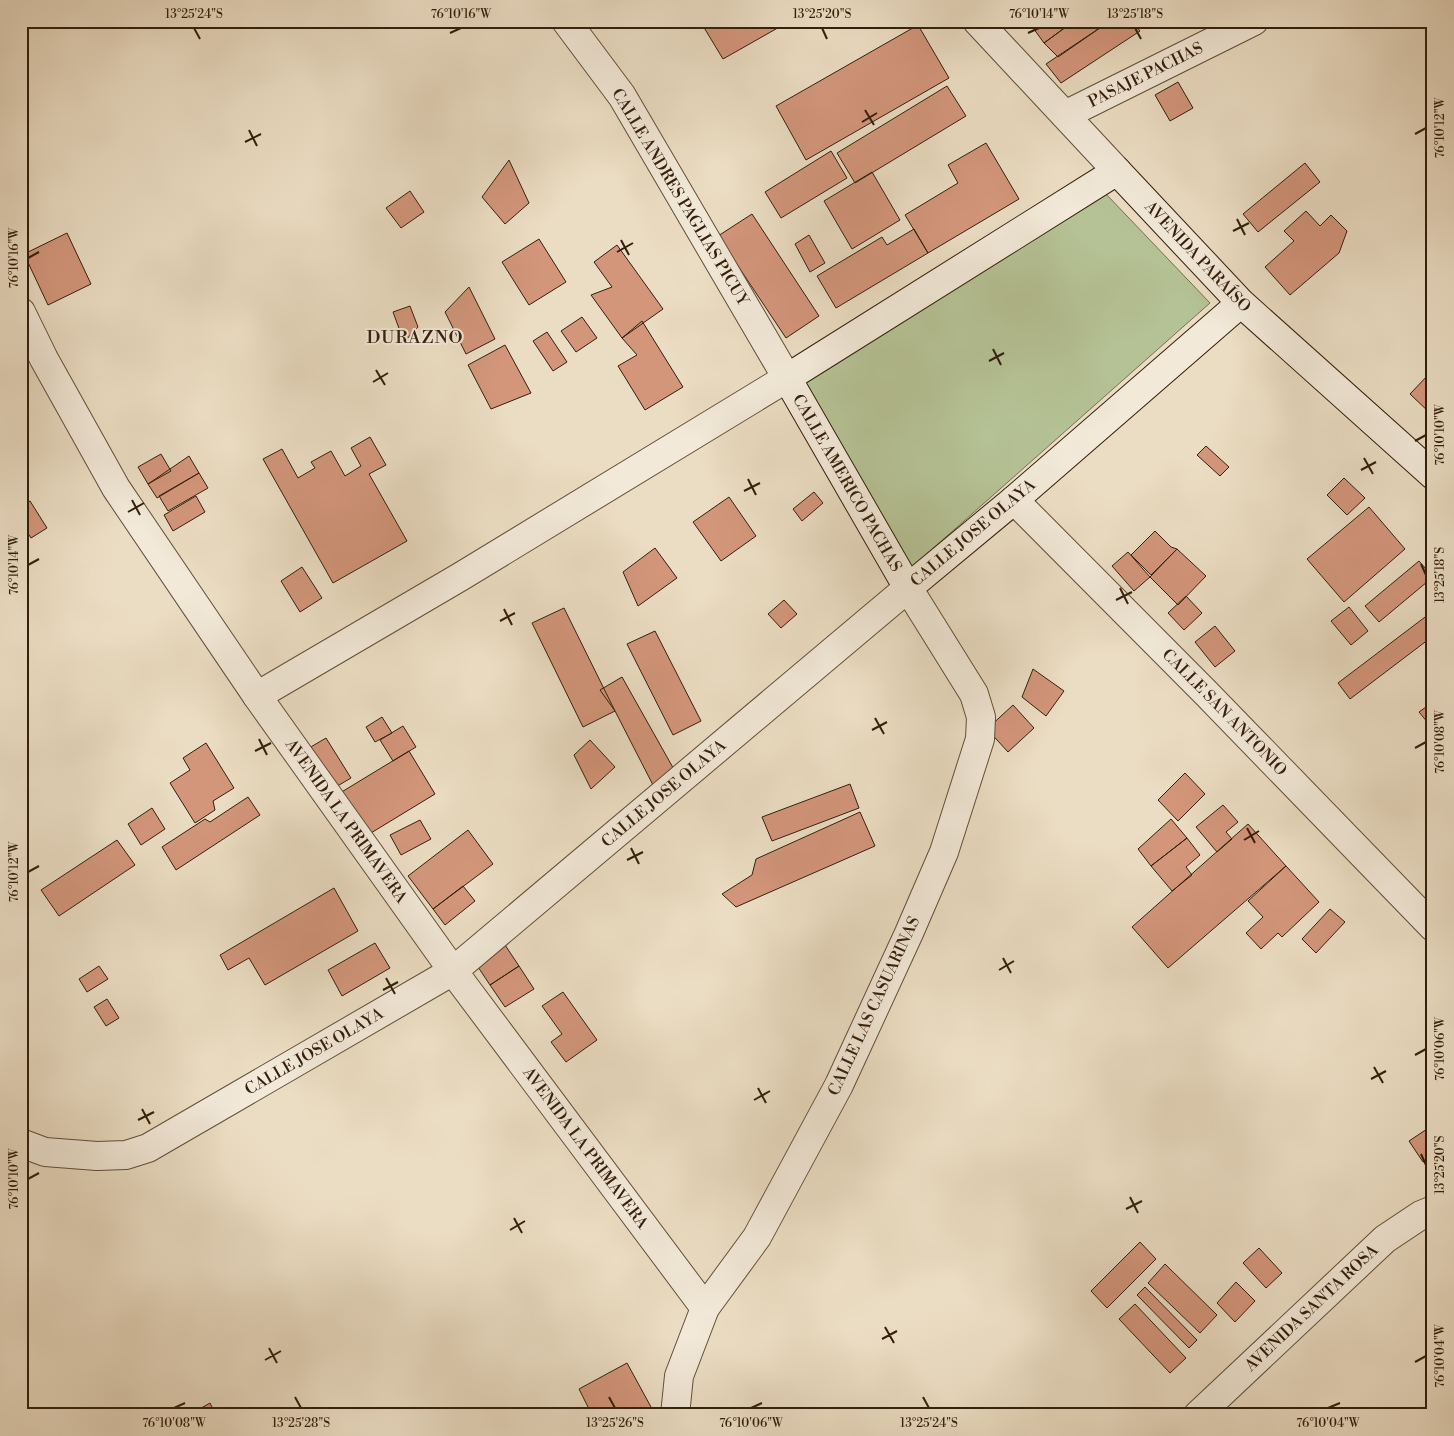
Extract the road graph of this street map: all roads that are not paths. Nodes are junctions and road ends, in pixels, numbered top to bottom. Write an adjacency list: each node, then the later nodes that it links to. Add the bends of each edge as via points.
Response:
1 (566, 21): 8 (street, CALLE ANDRES PAGLIAS PICUY, via 622,96)
2 (977, 21): 4 (street, AVENIDA PARAÍSO)
3 (1254, 21): 4 (street, PASAJE PACHAS)
4 (1064, 115): 5 (street, AVENIDA PARAÍSO)
5 (1117, 171): 6 (street, AVENIDA PARAÍSO); 8 (street)
6 (1240, 304): 9 (street, AVENIDA PARAÍSO); 10 (street, CALLE JOSE OLAYA)
7 (21, 312): 12 (street, AVENIDA LA PRIMAVERA, via 116,488)
8 (787, 378): 11 (street, CALLE AMERICO PACHAS); 12 (street)
9 (1433, 475)
10 (1014, 500): 11 (street, CALLE JOSE OLAYA); 13 (street, CALLE SAN ANTONIO)
11 (908, 588): 14 (street, CALLE JOSE OLAYA); 17 (street, CALLE LAS CASUARINAS, via 974,694 981,717 980,739 944,852 838,1085 757,1237)
12 (256, 696): 14 (street, AVENIDA LA PRIMAVERA)
13 (1433, 927)
14 (453, 970): 15 (street, CALLE JOSE OLAYA, via 148,1148 126,1155 97,1156 45,1152); 17 (street, AVENIDA LA PRIMAVERA)
15 (21, 1143)
16 (1433, 1210): 19 (street, AVENIDA SANTA ROSA, via 1385,1239)
17 (705, 1308): 18 (street, CALLE LAS CASUARINAS, via 679,1376)
18 (675, 1415)
19 (1198, 1415)

